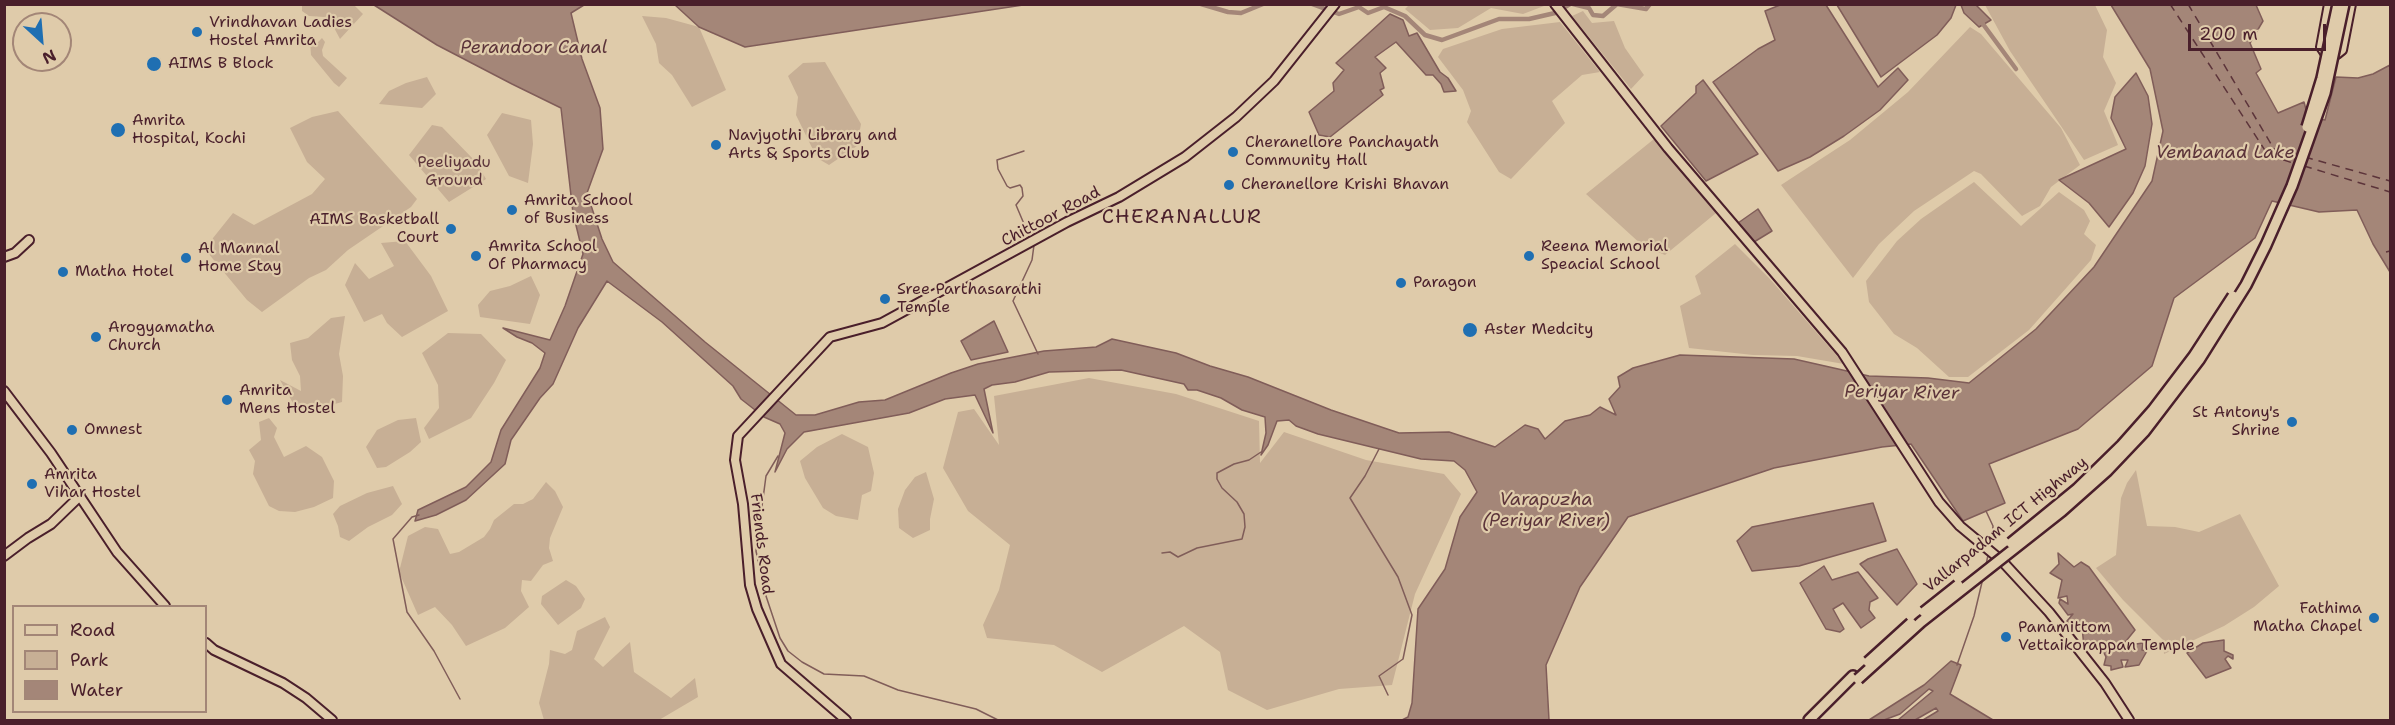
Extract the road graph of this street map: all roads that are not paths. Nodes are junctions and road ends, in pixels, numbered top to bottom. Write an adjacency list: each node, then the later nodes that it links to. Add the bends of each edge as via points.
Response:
1 (1335, 4): 10 (main road, Chittoor Road, via 1274,81 1185,157 1119,197 882,323 830,337)
2 (1555, 4): 20 (main road, via 1668,148 1842,352 1940,502 2049,612 2105,683)
3 (2329, 4): 6 (main road, via 2321,47 2325,53 2337,54 2342,50)
4 (2338, 4): 15 (highway, Vallarpadam ICT Highway, bridge, via 2315,101 2288,180 2232,298 2194,357 2153,410 2077,489 1938,600)
5 (2344, 4): 15 (highway, Vallarpadam ICT Highway, bridge, via 2325,93 2292,186 2254,270 2199,360 2144,432 2107,471)
6 (2351, 4)
7 (29, 240): 8 (main road)
8 (4, 257)
9 (4, 391): 11 (main road)
10 (755, 416): 17 (main road, Friends Road, via 738,436 734,453 750,585 757,609 781,664)
11 (80, 496): 12 (main road, via 51,524); 13 (main road, via 117,552)
12 (4, 556)
13 (164, 605)
14 (207, 644): 16 (main road, via 283,683)
15 (1855, 677): 18 (highway, Vallarpadam ICT Highway); 19 (highway, Vallarpadam ICT Highway)
16 (332, 720)
17 (846, 720)
18 (1809, 720)
19 (1816, 720)
20 (2128, 720)

